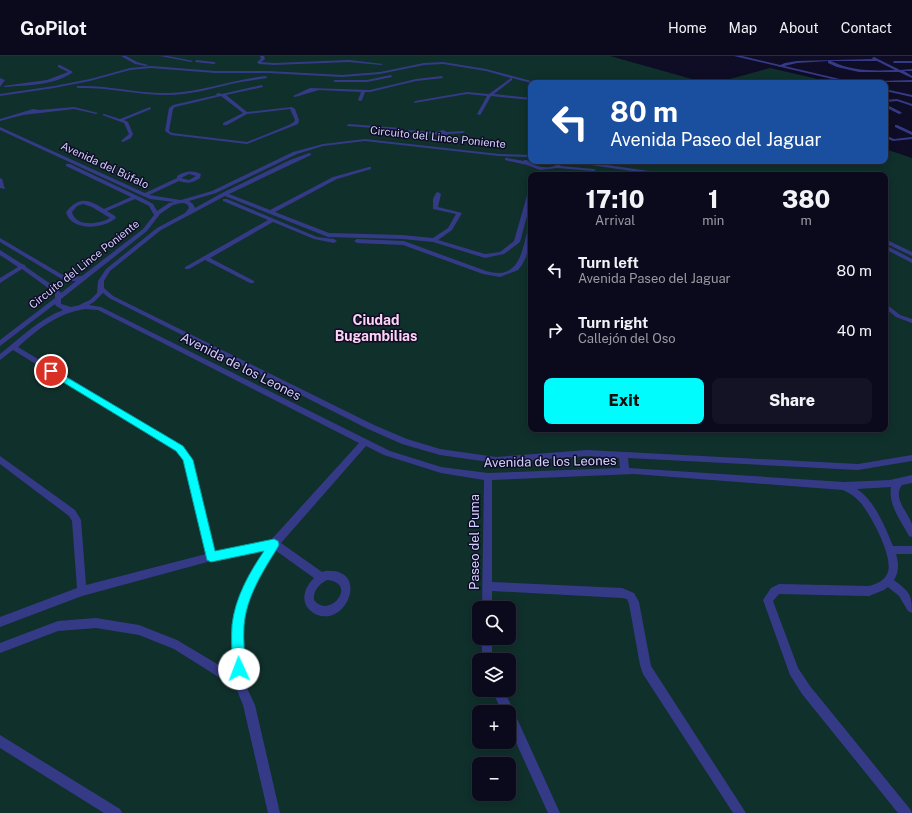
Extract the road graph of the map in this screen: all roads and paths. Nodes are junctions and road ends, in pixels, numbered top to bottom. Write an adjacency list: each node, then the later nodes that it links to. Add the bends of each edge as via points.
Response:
1 (123, 56): 24 (street)
2 (162, 56): 13 (street)
3 (173, 56): 13 (street)
4 (262, 56): 26 (street, via 260,63)
5 (306, 56): 20 (street)
6 (736, 56): 29 (street)
7 (792, 56): 16 (street)
8 (817, 56): 17 (street)
9 (842, 56): 18 (street)
10 (870, 56): 14 (street)
11 (894, 56): 22 (street)
12 (352, 57): 15 (street)
13 (167, 58): 19 (street)
14 (879, 60): 18 (street); 34 (street)
15 (349, 61): 20 (street); 27 (street)
16 (801, 61): 17 (street); 29 (street, via 786,62)
17 (828, 61): 18 (street); 34 (street, via 851,70)
18 (850, 61)
19 (192, 62): 25 (street); 32 (street); 33 (street)
20 (309, 62): 26 (street)
21 (894, 62): 22 (street)
22 (901, 62): 23 (street)
23 (912, 62)
24 (136, 63): 30 (street); 31 (street)
25 (214, 63)
26 (276, 64): 37 (street)
27 (381, 64)
28 (59, 66): 54 (street, via 71,72 43,81)
29 (780, 66): 45 (street)
30 (151, 67): 31 (street); 32 (street)
31 (130, 69): 38 (street)
32 (178, 69): 33 (street)
33 (184, 69): 36 (street)
34 (899, 70): 35 (street); 41 (street)
35 (912, 70)
36 (244, 72): 37 (street); 44 (street, via 247,76)
37 (270, 72): 39 (street)
38 (108, 75): 55 (street, via 104,82); 64 (street)
39 (342, 76): 46 (street); 49 (street, via 438,63 486,70)
40 (442, 77): 61 (street, via 416,80)
41 (912, 77)
42 (0, 79): 53 (street, via 3,80)
43 (511, 79): 47 (street, via 444,68 415,70); 48 (street); 59 (street)
44 (244, 80): 46 (street, via 285,76); 56 (street)
45 (842, 80)
46 (338, 81): 47 (street)
47 (365, 81): 61 (street)
48 (516, 81): 52 (street); 59 (street)
49 (528, 81)
50 (912, 81): 51 (street)
51 (888, 82)
52 (528, 84)
53 (0, 86): 54 (street)
54 (6, 86): 68 (street)
55 (109, 86): 58 (street, via 164,94); 64 (street)
56 (215, 86): 58 (street); 63 (street)
57 (262, 86): 63 (street)
58 (210, 87): 63 (street)
59 (500, 88): 66 (street)
60 (364, 91): 61 (street); 65 (street, via 311,89); 70 (street)
61 (372, 91)
62 (888, 91): 67 (street)
63 (222, 95): 76 (street); 76 (street, via 172,106 168,133 248,142 296,123 292,108)
64 (9, 96): 68 (street)
65 (295, 96)
66 (489, 96): 69 (street); 72 (street, via 467,93); 78 (street)
67 (912, 96)
68 (1, 97)
69 (528, 99)
70 (360, 100)
71 (888, 101): 73 (street, via 897,100)
72 (414, 102)
73 (912, 105)
74 (888, 107): 77 (street)
75 (143, 111): 79 (street)
76 (246, 112): 81 (street)
77 (900, 113)
78 (479, 114)
79 (121, 120): 80 (street, via 104,114 95,116 96,113 74,108 36,112 30,110); 92 (street, via 126,122 131,134)
80 (0, 122)
81 (225, 124)
82 (349, 125): 85 (street, via 401,129 400,132 403,133 410,131 443,136 447,133)
83 (897, 126): 87 (street)
84 (0, 128): 96 (street, Avenida del Búfalo)
85 (463, 132)
86 (0, 134): 97 (street, Avenida del Búfalo)
87 (912, 134)
88 (397, 137): 93 (street)
89 (403, 138): 94 (street)
90 (888, 138): 91 (street, via 892,140)
91 (912, 138)
92 (123, 141)
93 (393, 142): 94 (street, Circuito del Lince Poniente); 110 (street, Circuito del Lince Poniente, via 365,140 309,149 295,153)
94 (399, 143): 95 (street, Circuito del Lince Poniente, via 491,154)
95 (528, 155)
96 (60, 156): 97 (street); 113 (street, Avenida del Búfalo)
97 (54, 159): 114 (street, Avenida del Búfalo)
98 (591, 164): 106 (street)
99 (530, 165): 102 (street, Circuito del Lince Poniente); 103 (street); 111 (street, Circuito del Lince Poniente, via 509,160 385,146 342,146 292,160)
100 (557, 166): 102 (street); 105 (street)
101 (369, 168): 121 (street, via 335,178)
102 (550, 168): 104 (street)
103 (534, 172)
104 (548, 172)
105 (612, 172)
106 (648, 172)
107 (0, 179): 109 (street)
108 (179, 179): 113 (street)
109 (3, 188)
110 (214, 192): 111 (street); 117 (street, Circuito del Lince Poniente)
111 (226, 194): 115 (street, Circuito del Lince Poniente); 121 (street)
112 (438, 194): 128 (street, via 435,208 459,213 449,230)
113 (145, 195): 116 (street, Avenida del Búfalo)
114 (132, 196): 119 (street, Avenida del Búfalo); 120 (street)
115 (219, 197): 123 (street, Circuito del Lince Poniente); 124 (street)
116 (161, 200): 117 (street, Avenida del Búfalo); 119 (street)
117 (183, 201): 122 (street, Circuito del Lince Poniente, via 167,206); 123 (street, via 192,206)
118 (528, 202): 125 (street)
119 (151, 205): 122 (street, Avenida del Búfalo)
120 (101, 210): 120 (street, via 82,202 72,207 69,214 73,220 81,224 100,223 113,218)
121 (271, 212): 128 (street, via 328,235)
122 (157, 215): 138 (street, Circuito del Lince Poniente, via 145,230)
123 (185, 215): 141 (street, Circuito del Lince Poniente, via 159,229 116,263 108,270)
124 (272, 220): 129 (street, via 325,240 404,243 493,275 516,269); 134 (street)
125 (518, 236): 126 (street); 128 (street, via 517,242 507,250 485,256)
126 (528, 237)
127 (0, 240): 138 (street, Avenida de los Leones, via 67,280)
128 (434, 240)
129 (528, 240)
130 (888, 242): 133 (street)
131 (888, 249): 135 (street)
132 (0, 252): 136 (street)
133 (912, 254)
134 (206, 258): 137 (street); 140 (street)
135 (912, 261)
136 (22, 266): 139 (street); 142 (street, via 56,290)
137 (187, 268)
138 (86, 277): 141 (street, Avenida de los Leones, via 97,276); 142 (street, Circuito del Lince Poniente)
139 (0, 281)
140 (252, 282)
141 (102, 285): 143 (street, Circuito del Lince Poniente, via 96,299); 151 (street, Avenida de los Leones, via 105,293 118,300 405,442 440,452 496,460 587,453)
142 (58, 299): 145 (street, via 60,306); 147 (street, Circuito del Lince Poniente)
143 (81, 306): 145 (street, Circuito del Lince Poniente); 150 (street, Avenida de los Leones, via 99,308)
144 (888, 308): 146 (street, via 898,316)
145 (70, 309): 148 (street, Circuito del Lince Poniente, via 52,317)
146 (912, 321)
147 (0, 344)
148 (13, 347): 149 (street, Circuito del Lince Poniente); 163 (street, via 184,453 188,460)
149 (0, 358)
150 (365, 442): 155 (street, Avenida de los Leones, via 387,453 441,470); 160 (street)
151 (623, 454): 152 (street, Avenida de los Leones, via 858,466); 154 (street)
152 (912, 458)
153 (0, 459): 167 (street, via 72,513 76,520)
154 (625, 471): 155 (street, Avenida de los Leones); 158 (street, Avenida de los Leones)
155 (488, 476): 166 (street, Paseo del Puma)
156 (912, 479): 157 (street, Avenida de los Leones)
157 (899, 482): 158 (street, Avenida de los Leones); 159 (street, via 894,488 894,496)
158 (844, 486): 161 (street, via 866,501)
159 (912, 533)
160 (274, 544): 163 (street); 164 (street); 173 (street, via 254,576 244,600 238,625)
161 (891, 550): 162 (street); 165 (street, via 894,567)
162 (912, 550)
163 (211, 557): 167 (street)
164 (320, 577)
165 (888, 581): 168 (street); 180 (street, via 869,590 779,589 774,591 768,600 794,671 806,690)
166 (488, 586): 169 (street, Paseo del Puma); 179 (street, via 622,593 630,596 634,602 647,670)
167 (82, 591): 171 (street)
168 (908, 592): 170 (street)
169 (487, 601)
170 (912, 608)
171 (0, 622)
172 (0, 648): 173 (street, via 58,626 103,624 139,630 177,645)
173 (240, 684): 177 (street, via 249,705)
174 (516, 729): 178 (street)
175 (0, 741): 176 (street)
176 (116, 813)
177 (274, 813)
178 (554, 813)
179 (740, 813)
180 (906, 813)

